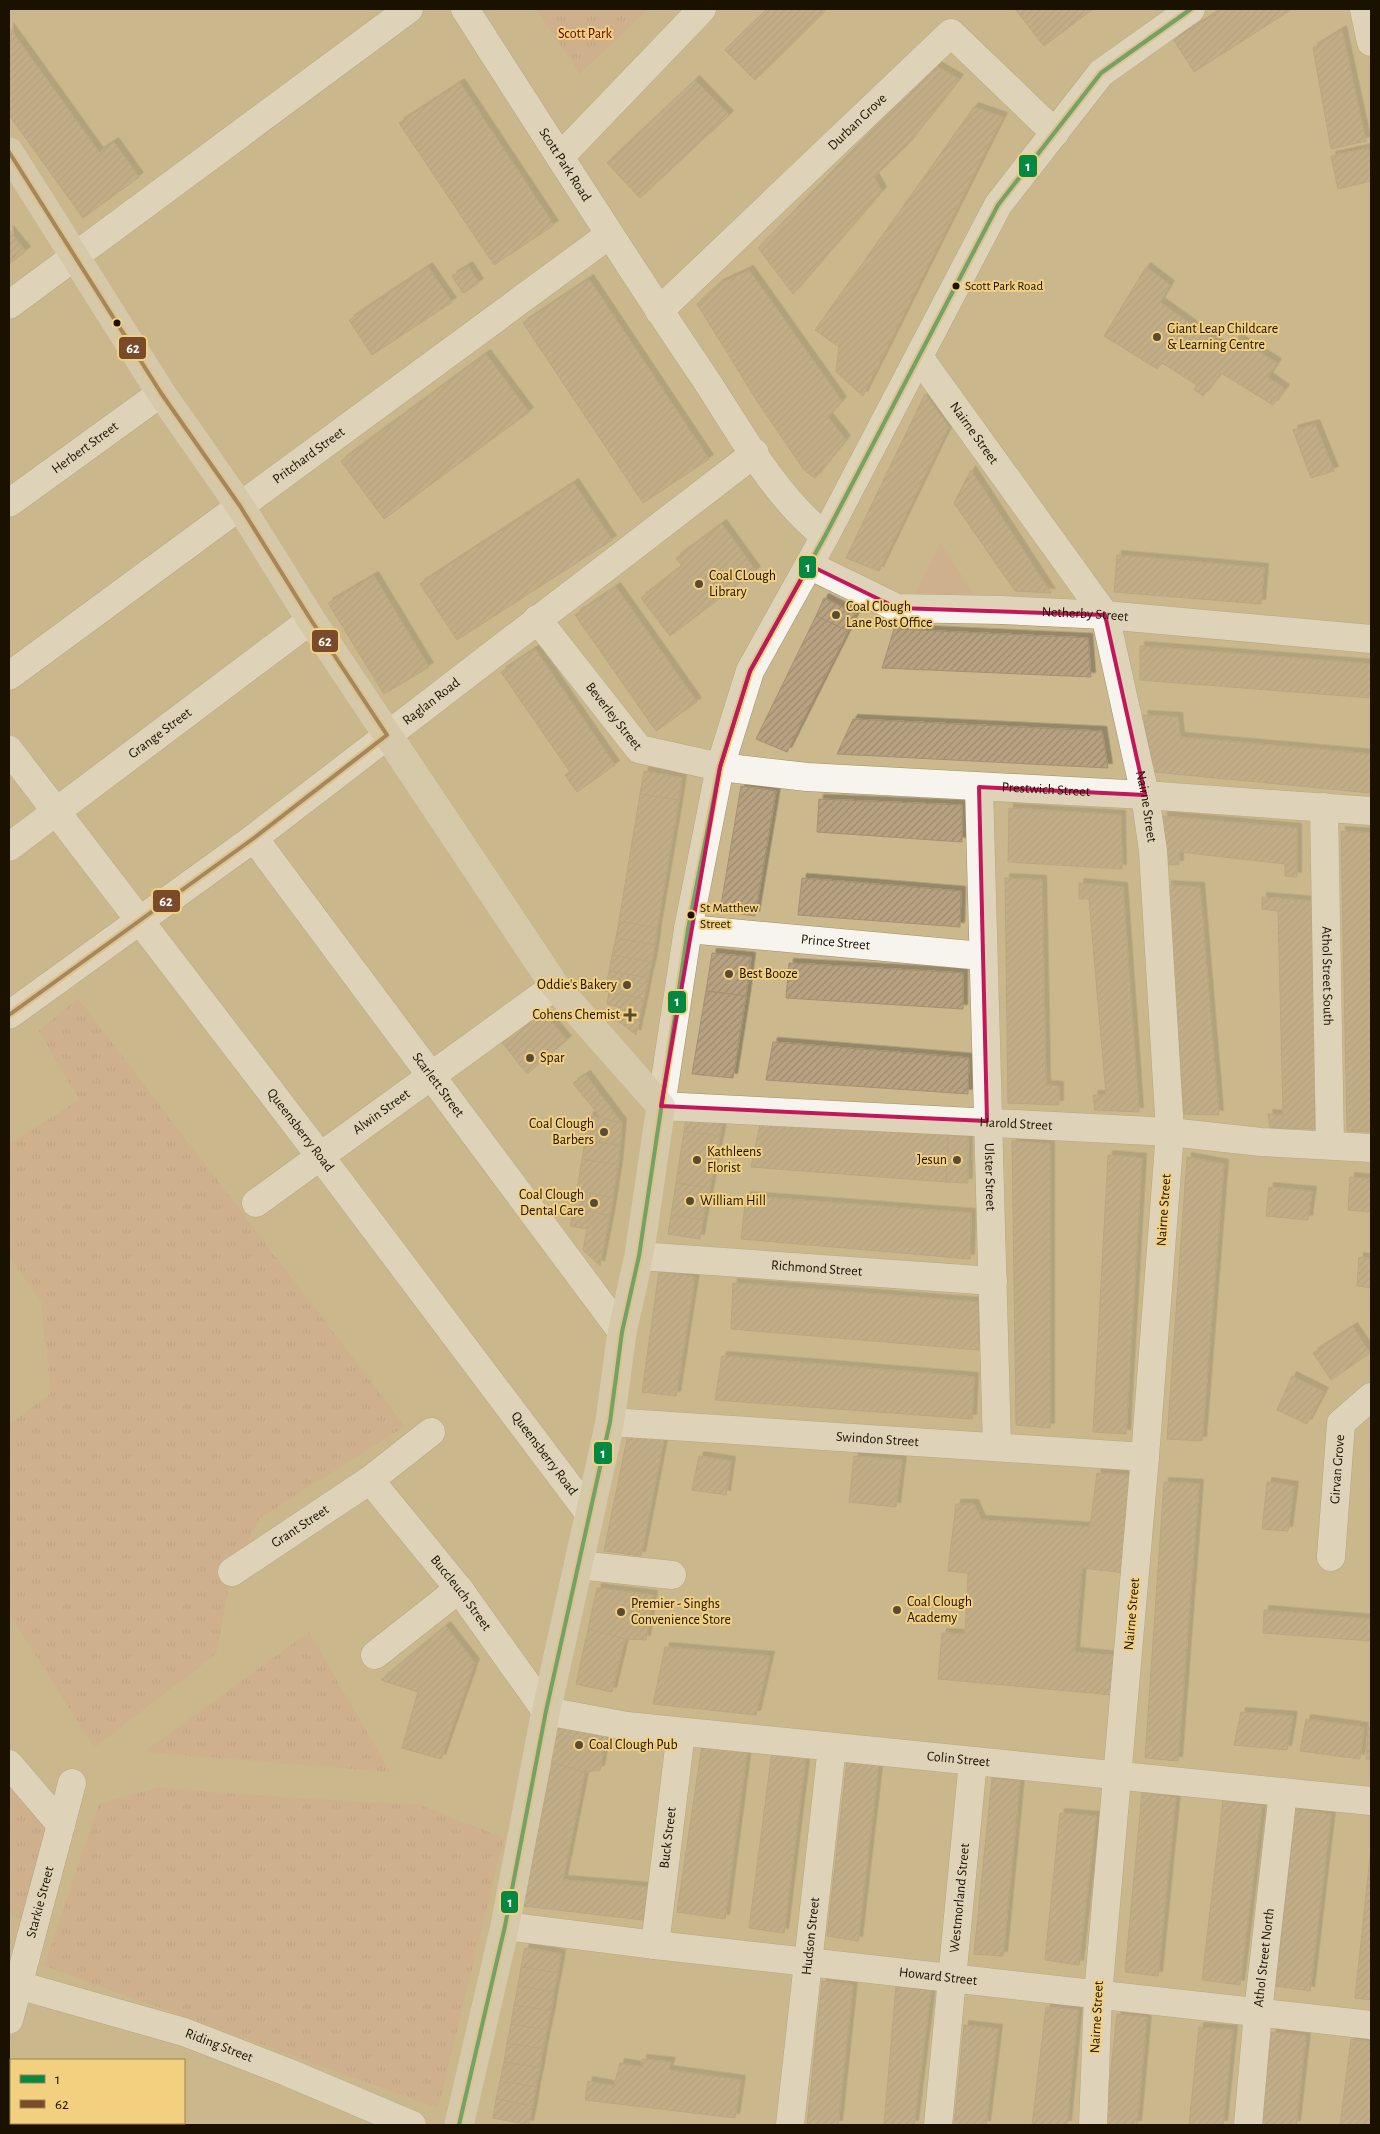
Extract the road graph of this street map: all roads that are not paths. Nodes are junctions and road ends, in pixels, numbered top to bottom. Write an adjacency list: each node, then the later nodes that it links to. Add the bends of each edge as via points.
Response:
1 (409, 9): 11 (street)
2 (465, 9): 9 (street, Scott Park Road)
3 (702, 9): 9 (street)
4 (1191, 9): 7 (street, via 1101,73)
5 (1364, 9): 6 (street)
6 (1371, 42)
7 (1055, 133): 13 (street, Durban Grove, via 951,33); 14 (street, via 998,206)
8 (9, 152): 11 (main road)
9 (560, 157): 10 (street, Scott Park Road)
10 (609, 235): 13 (street, Scott Park Road); 18 (street, Pritchard Street)
11 (75, 255): 12 (street); 15 (main road)
12 (9, 304)
13 (659, 311): 16 (street, Scott Park Road)
14 (919, 358): 19 (street); 21 (street, Nairne Street)
15 (161, 393): 17 (street, Herbert Street); 18 (main road)
16 (755, 453): 19 (street, Scott Park Road, via 790,504); 22 (street, Raglan Road)
17 (9, 503)
18 (240, 506): 23 (main road); 25 (street, Pritchard Street)
19 (825, 536): 20 (street)
20 (809, 565): 21 (street, Netherby Street, via 897,608); 28 (street, via 750,671)
21 (1105, 615): 24 (street, Netherby Street); 30 (street, Nairne Street)
22 (537, 619): 26 (street, Raglan Road); 28 (street, Beverley Street, via 639,749)
23 (312, 620): 26 (main road); 33 (street, Grange Street)
24 (1371, 639)
25 (9, 676)
26 (387, 735): 34 (street, Raglan Road); 39 (main road)
27 (9, 750): 33 (street, Queensberry Road)
28 (720, 767): 29 (street, Prestwich Street, via 808,777); 37 (street)
29 (979, 786): 30 (street, Prestwich Street); 38 (street, Ulster Street)
30 (1145, 795): 31 (street, Prestwich Street); 44 (street, Nairne Street, via 1153,851)
31 (1324, 808): 32 (street, Prestwich Street); 45 (street, Athol Street South)
32 (1371, 811)
33 (55, 812): 35 (street, Grange Street); 36 (street, Queensberry Road)
34 (254, 838): 36 (street, Raglan Road); 41 (street, Scarlett Street)
35 (9, 847)
36 (140, 921): 40 (street, Raglan Road); 47 (street, Queensberry Road)
37 (688, 929): 38 (street, Prince Street); 42 (street)
38 (982, 956): 43 (street, Ulster Street)
39 (555, 986): 41 (street, Alwin Street); 42 (main road)
40 (9, 1016)
41 (432, 1076): 47 (street, Alwin Street); 51 (street, Scarlett Street)
42 (661, 1106): 43 (street, Harold Street); 49 (main road)
43 (988, 1121): 44 (street, Harold Street); 50 (street, Ulster Street)
44 (1170, 1132): 45 (street, Harold Street, via 1261,1142); 56 (street, Nairne Street)
45 (1330, 1145): 46 (street, Harold Street)
46 (1371, 1148)
47 (320, 1156): 48 (street, Alwin Street); 58 (street, Queensberry Road)
48 (256, 1202)
49 (639, 1256): 50 (street, Richmond Street); 51 (main road)
50 (993, 1281): 55 (street, Ulster Street)
51 (622, 1332): 53 (main road)
52 (1371, 1397): 59 (street, Girvan Grove, via 1341,1423)
53 (610, 1422): 55 (street, Swindon Street); 58 (main road)
54 (431, 1432): 57 (street, Grant Street)
55 (997, 1447): 56 (street, Swindon Street)
56 (1145, 1457): 70 (street, Nairne Street)
57 (370, 1480): 61 (street, Grant Street); 63 (street, Buccleuch Street)
58 (589, 1512): 60 (main road)
59 (1331, 1556)
60 (578, 1565): 62 (street); 65 (main road)
61 (232, 1572)
62 (672, 1575)
63 (458, 1589): 64 (street); 65 (street, Buccleuch Street)
64 (375, 1655)
65 (546, 1711): 66 (street, Colin Street); 75 (main road)
66 (681, 1732): 67 (street, Colin Street); 77 (street, Buck Street)
67 (832, 1747): 68 (street, Colin Street); 78 (street, Hudson Street)
68 (973, 1761): 70 (street, Colin Street); 79 (street, Westmorland Street)
69 (9, 1764): 74 (street)
70 (1117, 1776): 72 (street, Colin Street); 80 (street, Nairne Street)
71 (72, 1783): 74 (street, Starkie Street)
72 (1283, 1792): 73 (street, Colin Street); 82 (street, Athol Street North)
73 (1371, 1801)
74 (61, 1825): 76 (street, Starkie Street)
75 (505, 1926): 77 (street, Howard Street); 85 (main road)
76 (20, 1935): 81 (street, Starkie Street)
77 (655, 1945): 78 (street, Howard Street)
78 (810, 1962): 79 (street, Howard Street); 86 (street, Hudson Street)
79 (952, 1978): 80 (street, Howard Street); 87 (street, Westmorland Street)
80 (1098, 1994): 82 (street, Howard Street); 88 (street, Nairne Street)
81 (13, 2003): 84 (street, Riding Street, via 184,2032)
82 (1258, 2012): 83 (street, Howard Street); 89 (street, Athol Street North)
83 (1371, 2025)
84 (412, 2125)
85 (459, 2125)
86 (790, 2125)
87 (938, 2125)
88 (1093, 2125)
89 (1248, 2125)

